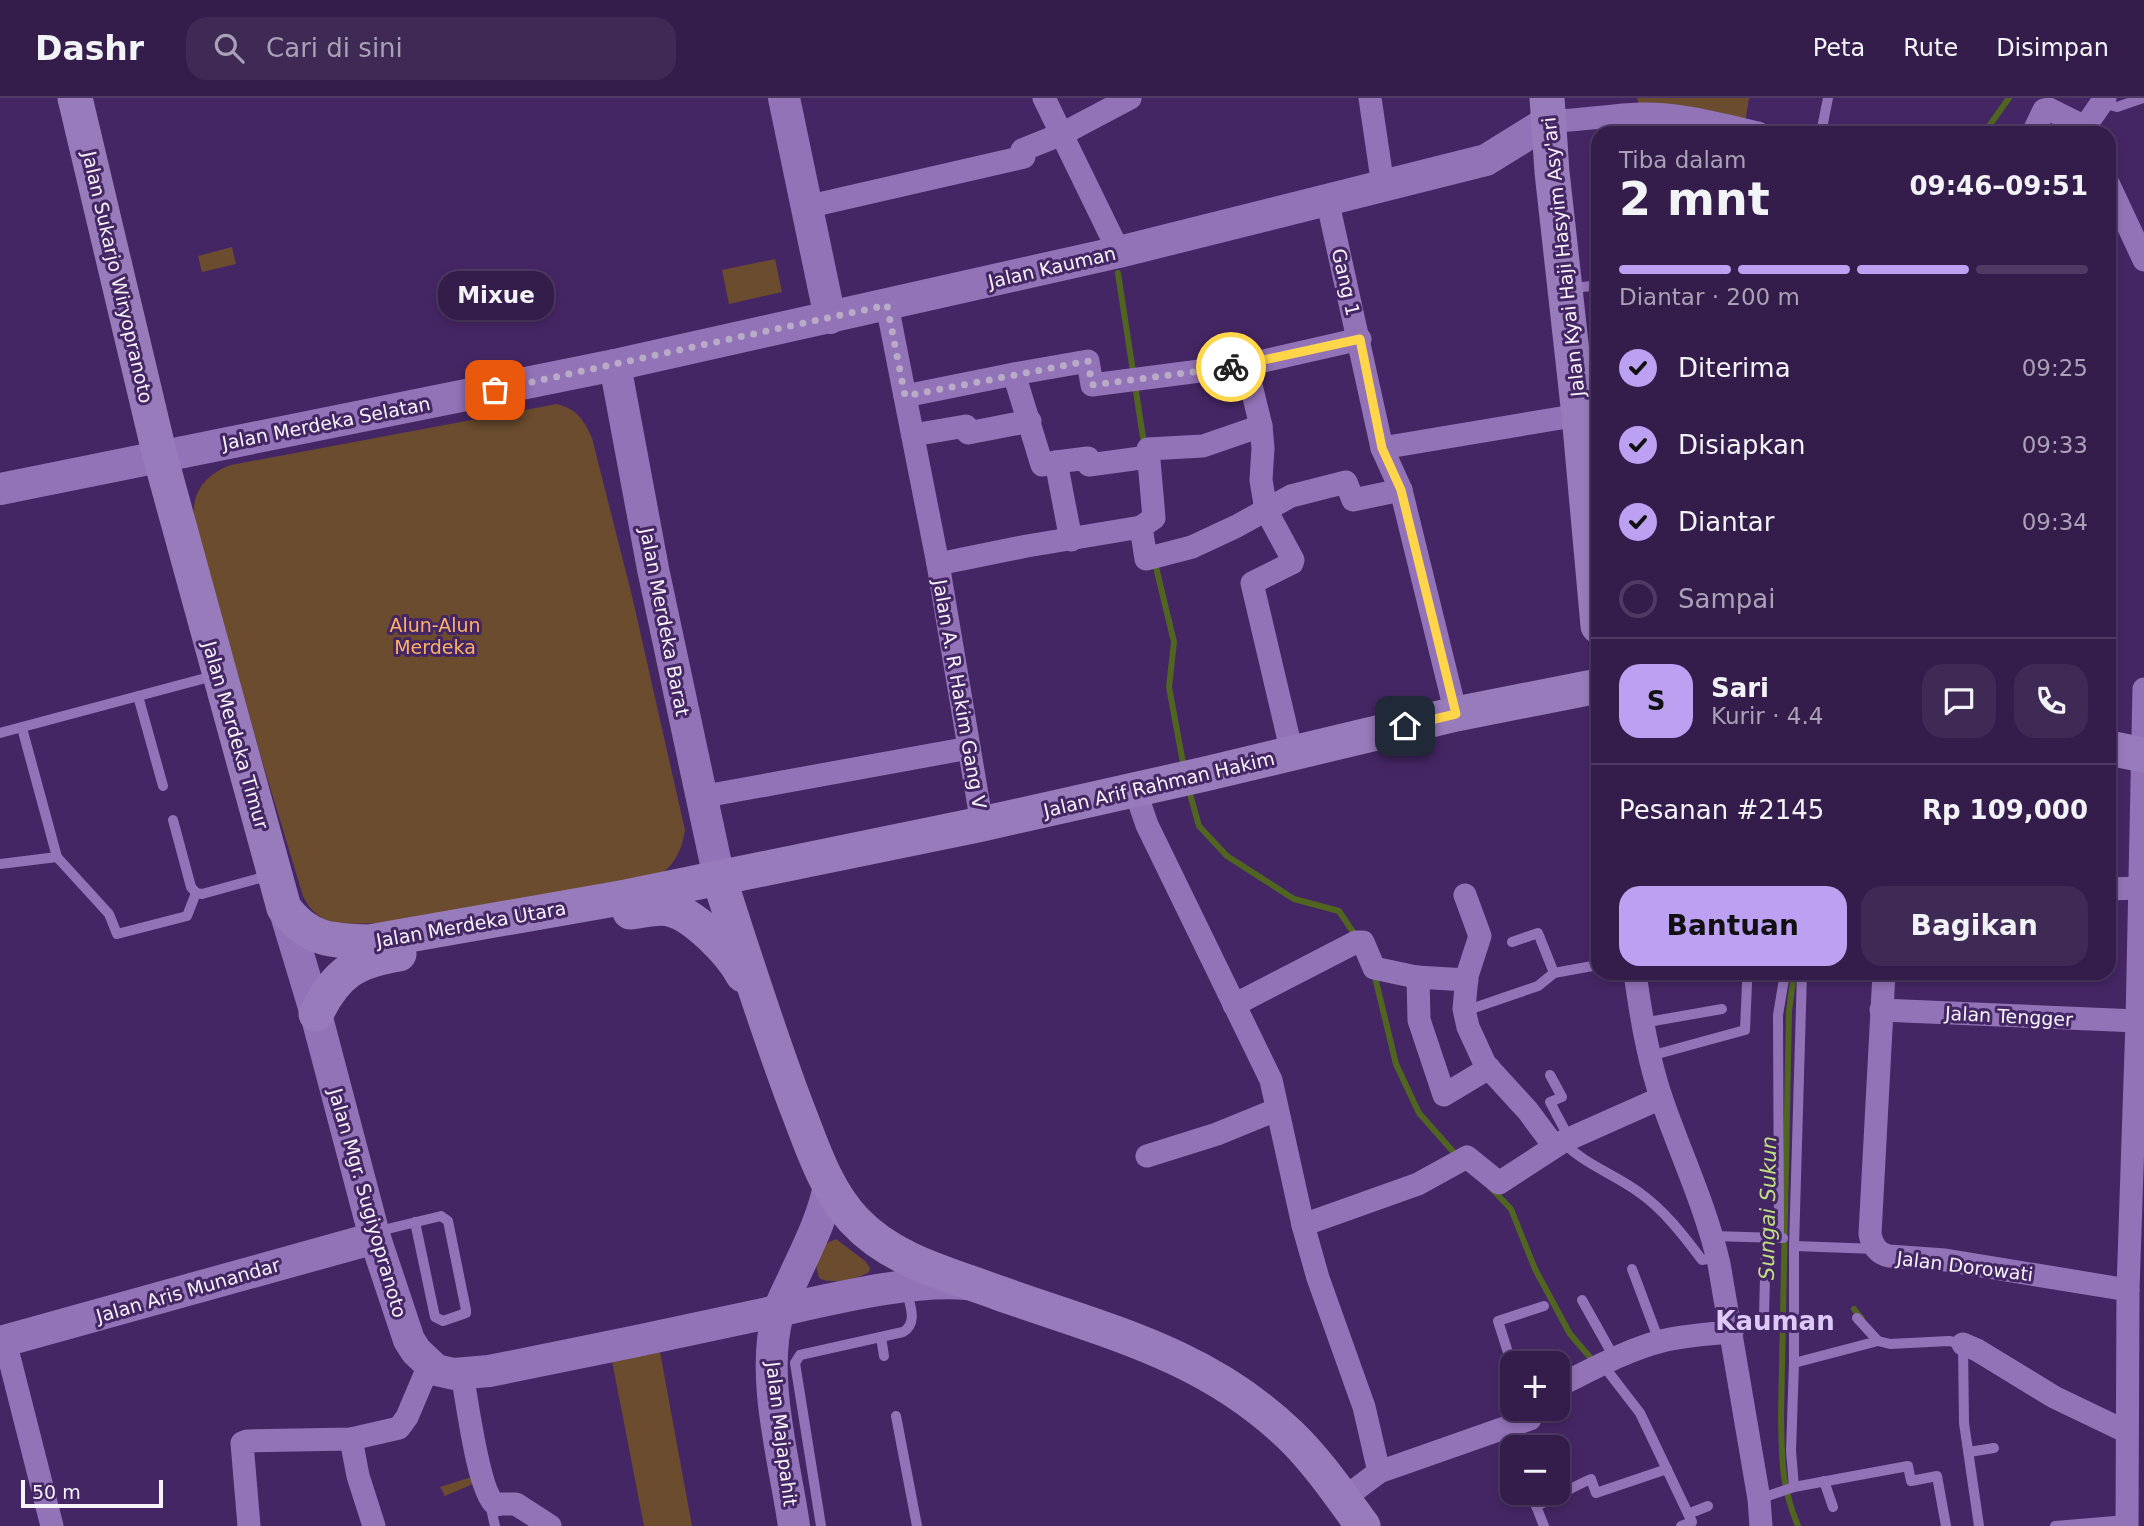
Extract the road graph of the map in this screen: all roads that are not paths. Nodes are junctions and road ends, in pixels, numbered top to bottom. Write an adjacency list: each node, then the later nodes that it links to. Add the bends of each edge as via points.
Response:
1 (75, 98): 37 (main road, Jalan Sukarjo Wiryopranoto)
2 (784, 98): 21 (main road)
3 (1044, 98): 15 (street)
4 (1130, 98): 15 (street)
5 (1370, 98): 18 (street)
6 (1828, 98): 11 (lane)
7 (2143, 98): 8 (lane, via 2117,107)
8 (2103, 101): 14 (street)
9 (1548, 109): 10 (street, via 1663,115); 16 (main road, Jalan Kauman); 17 (main road, Jalan Kyai Haji Hasyim Asy'ari)
10 (1727, 126)
11 (1822, 126)
12 (2036, 126): 13 (street, via 2049,109)
13 (2078, 126)
14 (2090, 126)
15 (1062, 134): 21 (street, via 1022,150 1024,157); 22 (street)
16 (1486, 160): 17 (main road, Jalan Kauman, via 1521,161); 18 (main road, Jalan Kauman)
17 (1552, 172): 24 (main road, Jalan Kyai Haji Hasyim Asy'ari)
18 (1383, 186): 19 (main road, Jalan Kauman)
19 (1327, 199): 22 (main road, Jalan Kauman); 27 (street, Gang 1)
20 (2116, 200): 23 (street)
21 (806, 207): 26 (main road)
22 (1119, 251): 25 (main road, Jalan Kauman)
23 (2144, 260)
24 (1582, 287): 32 (main road, Jalan Kyai Haji Hasyim Asy'ari)
25 (887, 305): 26 (main road, Jalan Kauman); 31 (street, Jalan A. R Hakim Gang V)
26 (831, 318): 28 (main road, Jalan Kauman)
27 (1360, 339): 29 (street); 36 (street, Gang 1)
28 (615, 365): 37 (main road, Jalan Merdeka Selatan); 59 (main road, Jalan Merdeka Barat)
29 (1246, 365): 30 (street, via 1092,385 1088,361); 34 (street)
30 (1014, 374): 31 (street); 33 (street)
31 (905, 396): 35 (street, Jalan A. R Hakim Gang V)
32 (1579, 415): 36 (street); 40 (main road, Jalan Kyai Haji Hasyim Asy'ari)
33 (1030, 421): 35 (street, via 968,433 966,426); 39 (street, via 1042,465)
34 (1261, 426): 38 (street, via 1203,446 1148,449); 43 (street)
35 (913, 435): 46 (street, Jalan A. R Hakim Gang V)
36 (1382, 448): 42 (street, Gang 1)
37 (160, 456): 41 (main road, Jalan Merdeka Selatan); 47 (main road, Jalan Merdeka Timur)
38 (1145, 457): 39 (street, via 1090,465 1088,458); 44 (street, via 1154,518)
39 (1056, 462): 45 (street)
40 (1591, 465)
41 (0, 489)
42 (1401, 490): 43 (street, via 1353,500 1346,482 1291,496); 51 (street, Gang 1)
43 (1266, 510): 44 (street, via 1192,547 1146,559); 55 (street, via 1293,560 1252,583)
44 (1145, 523): 45 (street)
45 (1071, 540): 46 (street)
46 (938, 564): 54 (street, Jalan A. R Hakim Gang V)
47 (219, 675): 50 (lane); 64 (main road, Jalan Merdeka Timur)
48 (1591, 687): 51 (main road, Jalan Arif Rahman Hakim)
49 (2144, 689): 56 (street)
50 (138, 696): 52 (lane); 57 (lane)
51 (1456, 714): 55 (main road, Jalan Arif Rahman Hakim)
52 (23, 727): 53 (lane); 62 (lane)
53 (0, 733)
54 (969, 748): 59 (street); 61 (street, Jalan A. R Hakim Gang V)
55 (1292, 753): 58 (main road, Jalan Arif Rahman Hakim)
56 (2132, 753): 66 (street)
57 (163, 786)
58 (1135, 790): 61 (main road, Jalan Arif Rahman Hakim); 82 (street, via 1147,825)
59 (700, 797): 65 (main road, Jalan Merdeka Barat)
60 (173, 820): 68 (lane)
61 (982, 824): 65 (main road, Jalan Arif Rahman Hakim)
62 (57, 857): 63 (lane); 68 (lane, via 109,914 117,934 187,916)
63 (0, 864)
64 (275, 873): 68 (lane); 71 (main road, Jalan Merdeka Timur)
65 (719, 878): 70 (main road, Jalan Arif Rahman Hakim); 83 (main road)
66 (2139, 888): 67 (street); 88 (street)
67 (2116, 889)
68 (195, 893)
69 (1465, 895): 76 (street, via 1480,936)
70 (628, 904): 71 (main road, Jalan Merdeka Utara, via 369,942 315,935 296,924); 83 (main road, via 667,908 691,920 731,958); 87 (main road, Jalan Merdeka Utara, via 372,958 336,982)
71 (284, 908): 87 (main road, Jalan Merdeka Timur)
72 (1512, 942): 74 (lane, via 1538,933)
73 (1591, 966): 74 (lane)
74 (1554, 972): 86 (lane, via 1538,986)
75 (1418, 977): 76 (street); 82 (street, via 1374,968 1363,943 1356,942); 91 (street, via 1419,1020 1444,1095)
76 (1467, 980): 86 (street)
77 (1636, 980): 89 (street)
78 (1784, 980): 104 (lane, via 1778,1015)
79 (1802, 980): 105 (lane)
80 (1883, 980): 85 (street, Jalan Dorowati)
81 (1747, 983): 90 (lane, via 1745,1030)
82 (1234, 1005): 96 (street, via 1270,1080)
83 (762, 1009): 99 (main road)
84 (1722, 1009): 89 (lane)
85 (1881, 1010): 88 (street, Jalan Tengger); 107 (street, Jalan Dorowati, via 1870,1234)
86 (1465, 1011): 91 (street, via 1472,1039)
87 (316, 1014): 102 (main road, Jalan Mgr. Sugiyopranoto)
88 (2137, 1021): 111 (street)
89 (1642, 1023): 90 (street)
90 (1650, 1056): 93 (street)
91 (1489, 1068): 97 (street)
92 (1550, 1075): 94 (lane, via 1562,1097)
93 (1661, 1098): 97 (street); 106 (street)
94 (1550, 1102): 95 (lane); 97 (lane)
95 (1533, 1109)
96 (1276, 1110): 98 (street); 101 (street)
97 (1562, 1142): 101 (street, via 1499,1183 1461,1161 1418,1184); 106 (lane, via 1589,1164 1640,1193 1702,1260)
98 (1147, 1156)
99 (830, 1185): 109 (main road, via 853,1219 880,1241 918,1264); 114 (main road, Jalan Majapahit, via 824,1209)
100 (415, 1222): 100 (lane, via 435,1317 443,1321 462,1316 466,1310 447,1219 441,1216); 102 (lane)
101 (1303, 1225): 140 (street, via 1364,1407)
102 (375, 1235): 122 (main road, Jalan Aris Munandar); 127 (main road, Jalan Mgr. Sugiyopranoto, via 402,1325)
103 (1766, 1238): 104 (lane); 106 (lane); 115 (lane)
104 (1779, 1238): 105 (lane)
105 (1794, 1243): 107 (lane); 126 (lane)
106 (1715, 1246): 118 (street)
107 (1877, 1249): 111 (street, Jalan Dorowati, via 1889,1256 1945,1260)
108 (1632, 1269): 120 (lane)
109 (979, 1285): 110 (main road); 148 (main road, via 1185,1360 1234,1389 1291,1436)
110 (906, 1287): 114 (main road); 119 (lane, via 913,1321 910,1328)
111 (2128, 1290): 117 (street)
112 (1582, 1300): 128 (lane)
113 (1544, 1306): 124 (lane, via 1498,1321)
114 (778, 1311): 129 (main road); 156 (main road, Jalan Majapahit, via 771,1364)
115 (1764, 1315)
116 (1857, 1318): 121 (lane)
117 (2136, 1326): 133 (street)
118 (1732, 1332): 120 (street); 143 (street)
119 (881, 1337): 125 (lane); 157 (lane, via 800,1354 795,1363)
120 (1659, 1341): 128 (street)
121 (1878, 1341): 123 (lane); 126 (lane)
122 (2, 1342): 151 (street)
123 (1963, 1344): 133 (street, via 2054,1397); 138 (lane)
124 (1508, 1351)
125 (884, 1356)
126 (1794, 1363): 142 (lane)
127 (429, 1365): 129 (main road); 135 (street, via 399,1428)
128 (1603, 1365): 130 (street); 139 (lane, via 1640,1413)
129 (462, 1374): 144 (street, via 488,1495 495,1504)
130 (1570, 1380)
131 (896, 1416): 158 (lane)
132 (1528, 1421): 134 (street)
133 (2127, 1432): 150 (street)
134 (1511, 1435)
135 (351, 1439): 152 (street, via 242,1443); 153 (street)
136 (1500, 1440): 140 (street)
137 (1994, 1448): 138 (lane)
138 (1969, 1452): 162 (lane)
139 (1662, 1470): 145 (lane, via 1596,1493 1591,1479); 149 (lane)
140 (1379, 1472): 148 (street)
141 (1824, 1481): 142 (lane); 147 (lane); 161 (lane, via 1908,1466 1911,1481 1937,1476)
142 (1794, 1487): 143 (lane)
143 (1769, 1496): 160 (street)
144 (519, 1506): 154 (lane, via 492,1513); 155 (street)
145 (1536, 1506): 159 (lane)
146 (1708, 1506): 149 (lane)
147 (1833, 1507)
148 (1353, 1512)
149 (1689, 1522)
150 (2127, 1523): 163 (lane)
151 (52, 1526)
152 (249, 1526)
153 (374, 1526)
154 (495, 1526)
155 (550, 1526)
156 (794, 1526)
157 (821, 1526)
158 (918, 1526)
159 (1544, 1526)
160 (1761, 1526)
161 (1946, 1526)
162 (1979, 1526)
163 (2055, 1526)

